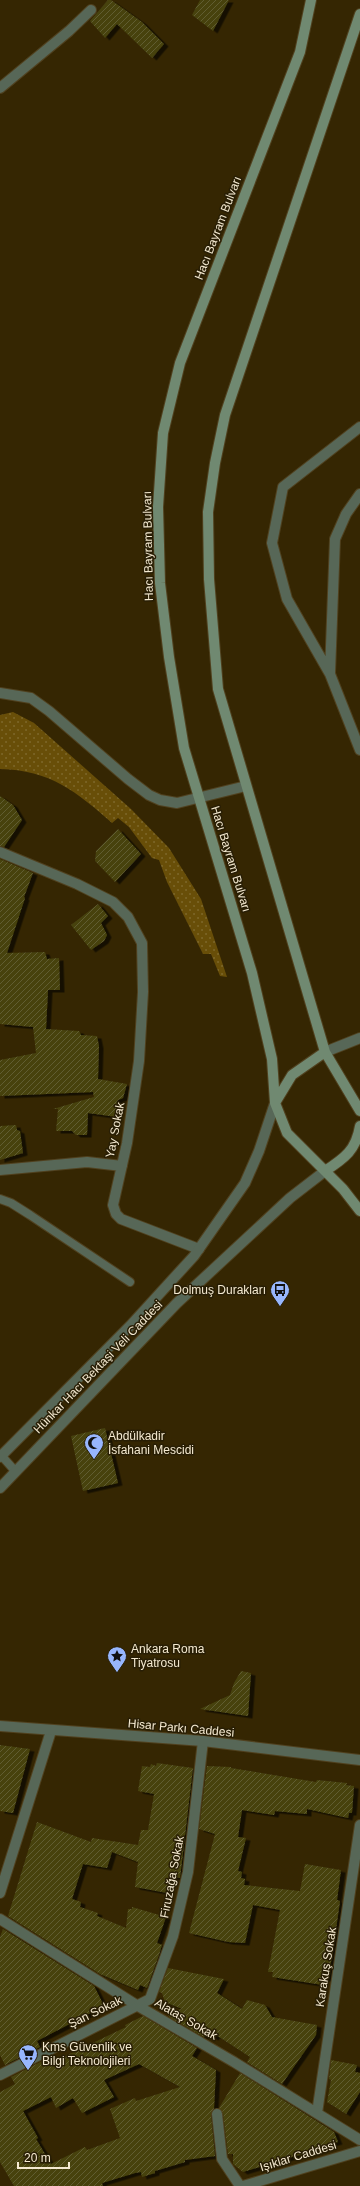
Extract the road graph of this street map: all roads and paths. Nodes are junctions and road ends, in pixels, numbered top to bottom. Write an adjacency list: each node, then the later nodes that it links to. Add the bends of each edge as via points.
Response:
1 (311, 0): 11 (main road, Hacı Bayram Bulvarı, via 300,52 180,363 163,433 158,507 160,583 182,734)
2 (91, 10): 4 (street)
3 (360, 14): 10 (main road, via 225,415 215,463 208,512 213,645 218,689)
4 (0, 88)
5 (360, 427): 7 (street, via 283,487 272,543 287,599)
6 (360, 494): 7 (street, via 346,514 335,539)
7 (330, 674): 9 (street)
8 (0, 693): 11 (street, via 31,698 149,795 177,803)
9 (360, 750)
10 (246, 786): 11 (street); 14 (main road)
11 (199, 798): 15 (main road, Hacı Bayram Bulvarı, via 252,973 272,1059)
12 (0, 852): 18 (street, Yay Sokak, via 113,902 124,911 136,929 143,948 141,1027 132,1110)
13 (360, 1038): 14 (street)
14 (325, 1052): 15 (main road, via 292,1075); 16 (main road)
15 (274, 1103): 20 (main road, Hacı Bayram Bulvarı, via 287,1133); 23 (street, Hünkar Hacı Bektaşi Veli Caddesi, via 259,1151 245,1183)
16 (360, 1111)
17 (360, 1126): 20 (main road, via 356,1145 342,1160)
18 (122, 1166): 19 (street, Yay Sokak, via 87,1162); 23 (street, via 113,1205 116,1214 132,1224)
19 (0, 1170)
20 (325, 1171): 22 (main road, Hacı Bayram Bulvarı, via 344,1189); 26 (street, Hünkar Hacı Bektaşi Veli Caddesi, via 290,1198 177,1303)
21 (0, 1199): 24 (lane, via 30,1214)
22 (360, 1211)
23 (199, 1249): 25 (street, Hünkar Hacı Bektaşi Veli Caddesi, via 130,1326)
24 (130, 1282)
25 (1, 1455): 26 (lane)
26 (16, 1472): 27 (street, Hünkar Hacı Bektaşi Veli Caddesi)
27 (0, 1488)
28 (0, 1726): 29 (street, Hisar Parkı Caddesi)
29 (50, 1731): 30 (street, Hisar Parkı Caddesi); 33 (street)
30 (203, 1741): 31 (street, Hisar Parkı Caddesi); 35 (street, Firuzağa Sokak, via 188,1872 173,1936 150,1999)
31 (360, 1760)
32 (360, 1825): 37 (street, Karakuş Sokak)
33 (0, 1893)
34 (0, 1919): 35 (street, Alataş Sokak)
35 (138, 2006): 36 (street, Şan Sokak); 37 (street, Alataş Sokak)
36 (0, 2075)
37 (317, 2113): 39 (street, Alataş Sokak)
38 (217, 2114): 41 (street, via 222,2160)
39 (360, 2140)
40 (360, 2151): 41 (street, Işıklar Caddesi)
41 (241, 2186)

